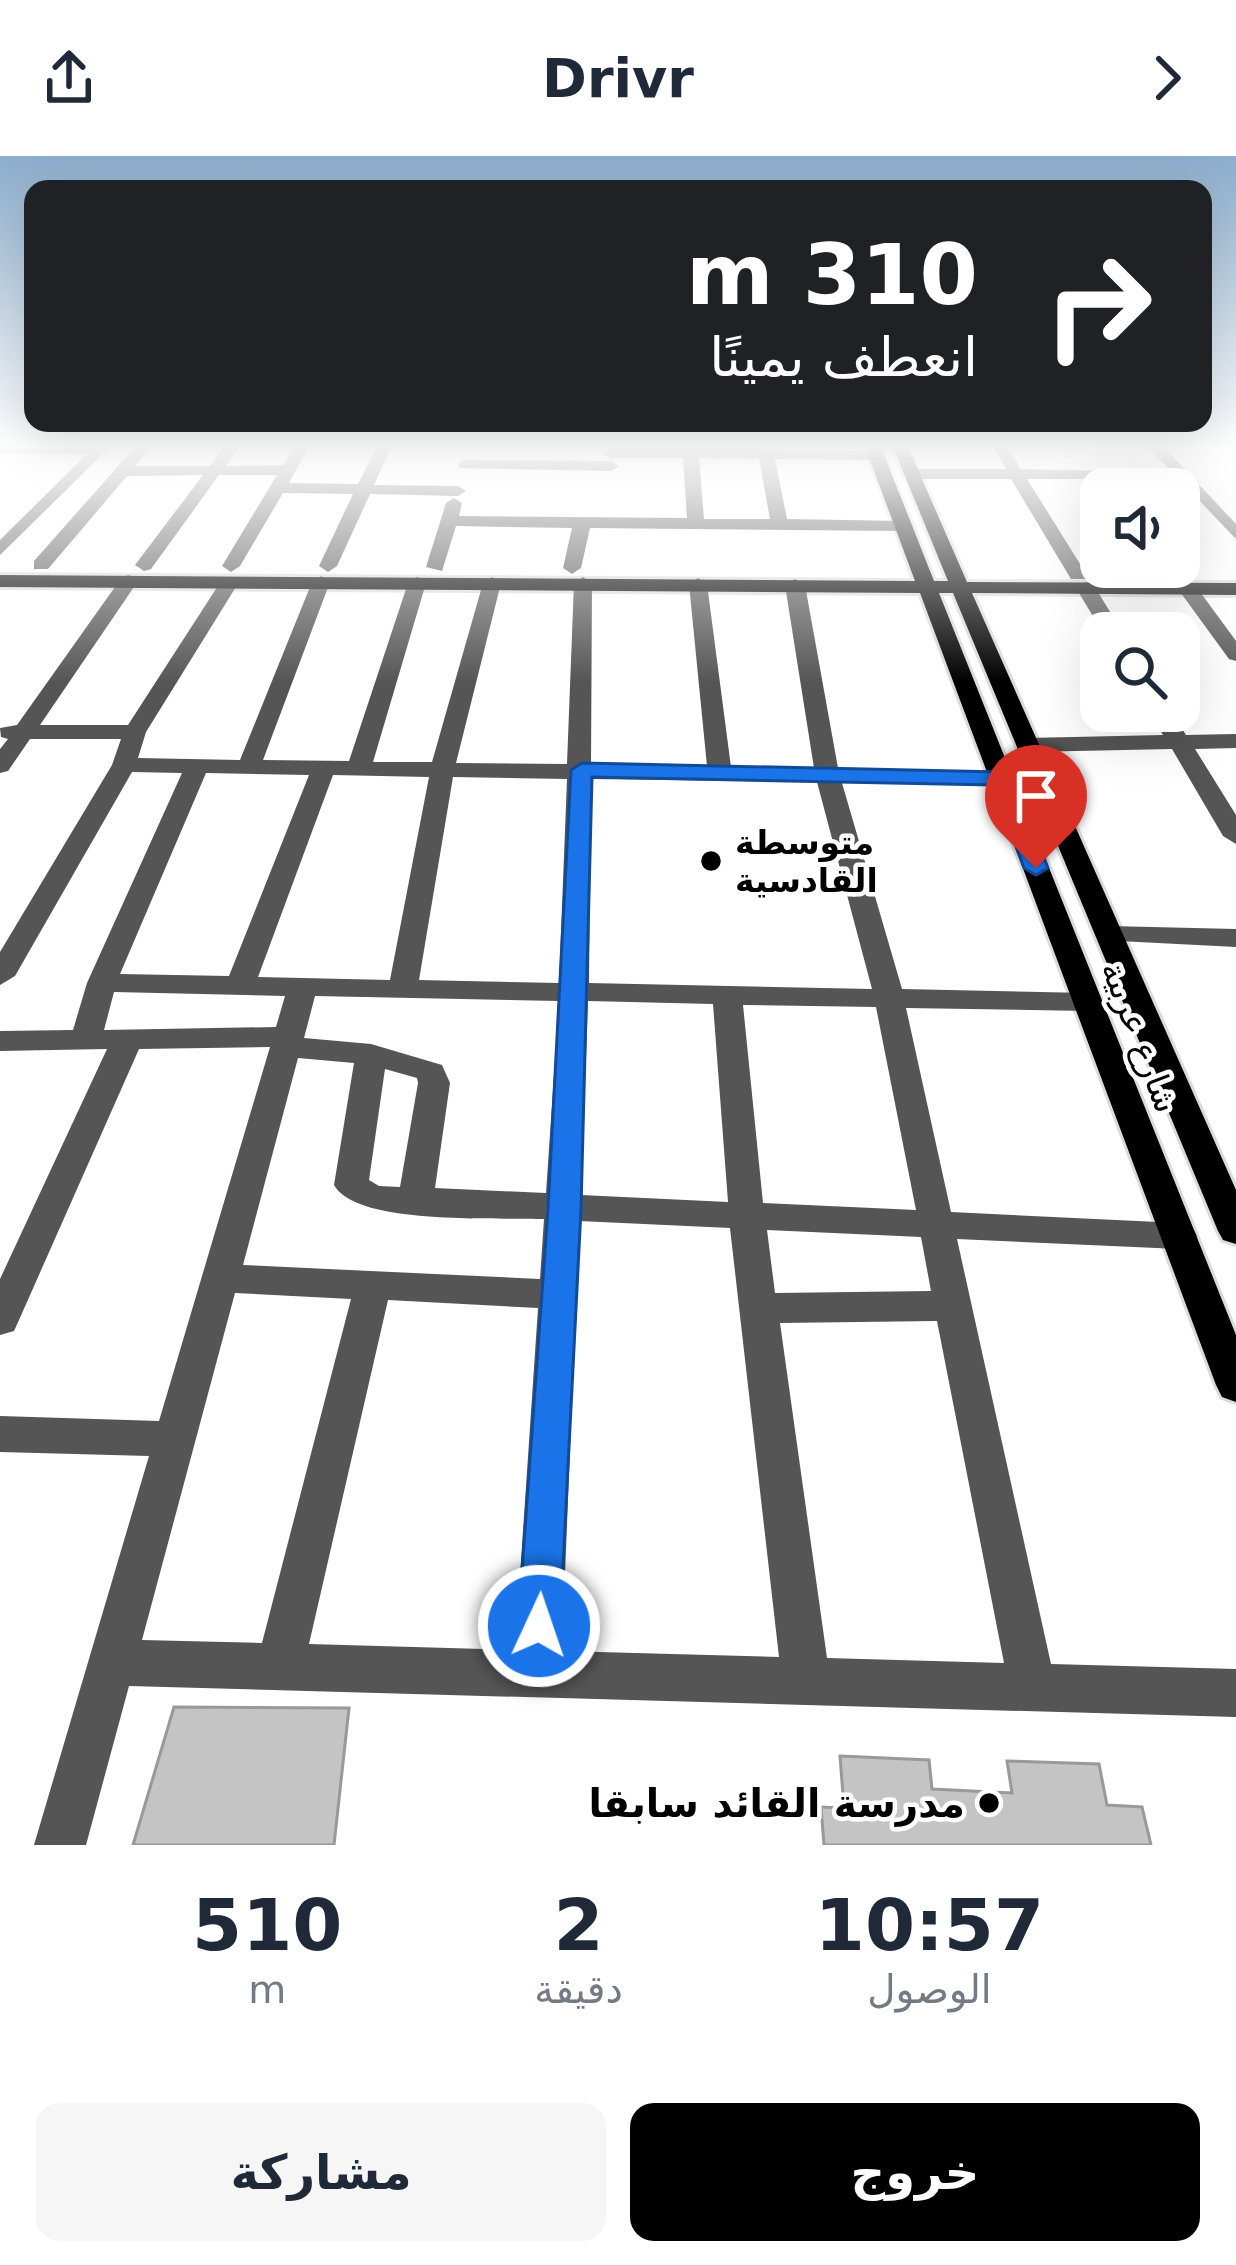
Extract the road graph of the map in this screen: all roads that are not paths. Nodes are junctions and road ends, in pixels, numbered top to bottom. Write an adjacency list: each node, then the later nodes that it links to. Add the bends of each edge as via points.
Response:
1 (27, 526): 12 (street)
2 (75, 526): 13 (street)
3 (172, 526): 15 (street)
4 (256, 526): 16 (street)
5 (346, 526): 17 (street)
6 (447, 526): 14 (street)
7 (582, 526): 20 (street)
8 (893, 526): 9 (street)
9 (904, 526): 25 (main road, شارع عربية)
10 (934, 526): 23 (main road, شارع عربية)
11 (1048, 526): 22 (street)
12 (0, 550)
13 (41, 565): 15 (main road); 24 (main road)
14 (435, 567): 18 (main road); 20 (main road)
15 (137, 573): 16 (main road); 24 (main road); 35 (street)
16 (230, 574): 17 (main road); 36 (street)
17 (324, 574): 18 (main road); 44 (street)
18 (387, 574): 28 (main road)
19 (1236, 575): 21 (main road)
20 (578, 576): 25 (main road); 29 (main road); 30 (main road); 48 (street)
21 (1200, 576)
22 (1080, 578)
23 (957, 579): 25 (main road); 26 (main road); 40 (main road, شارع عربية)
24 (3, 580)
25 (925, 580): 31 (main road); 51 (main road, شارع عربية)
26 (1080, 581)
27 (1200, 581): 33 (main road)
28 (417, 583): 29 (main road); 46 (street)
29 (492, 583): 47 (street)
30 (698, 584): 31 (main road); 49 (street)
31 (795, 585): 50 (street)
32 (1188, 588): 34 (street)
33 (1236, 589)
34 (1236, 655)
35 (12, 732): 36 (street); 43 (street)
36 (135, 732): 41 (street)
37 (1172, 732): 39 (street)
38 (1236, 741): 39 (street)
39 (1179, 743): 40 (street); 52 (street)
40 (1028, 745): 54 (main road, شارع عربية)
41 (124, 765): 42 (street); 53 (street)
42 (198, 765): 44 (street); 57 (street)
43 (0, 766)
44 (249, 766): 45 (street)
45 (324, 767): 46 (street); 58 (street)
46 (359, 767): 47 (street)
47 (442, 769): 48 (street); 60 (street)
48 (582, 770): 49 (street); 61 (street)
49 (720, 773): 50 (street)
50 (827, 775): 51 (street); 63 (street)
51 (1002, 778): 64 (main road, شارع عربية)
52 (1236, 836)
53 (13, 927): 56 (street)
54 (1109, 934): 55 (street); 74 (main road, شارع عربية)
55 (1236, 938)
56 (0, 976)
57 (102, 983): 58 (street); 66 (street)
58 (240, 985): 59 (street)
59 (303, 986): 60 (street); 68 (street)
60 (403, 988): 61 (street)
61 (574, 992): 62 (street); 71 (street)
62 (728, 994): 63 (street); 72 (street)
63 (889, 997): 64 (street); 73 (street)
64 (1088, 1002): 75 (main road, شارع عربية)
65 (128, 1038): 66 (street); 68 (street); 81 (street)
66 (86, 1039): 67 (street)
67 (0, 1041)
68 (288, 1042): 69 (street); 76 (street)
69 (371, 1054): 70 (street, via 431,1072); 70 (street, via 351,1185 372,1198)
70 (415, 1203): 71 (street)
71 (565, 1209): 72 (street); 78 (street)
72 (747, 1218): 73 (street); 80 (street)
73 (934, 1224): 75 (street); 79 (street)
74 (1236, 1231)
75 (1179, 1236): 82 (main road, شارع عربية)
76 (222, 1277): 77 (street); 84 (street)
77 (373, 1285): 78 (street); 86 (street)
78 (556, 1294): 87 (street)
79 (952, 1306): 80 (street); 89 (street)
80 (759, 1308): 88 (street)
81 (0, 1321)
82 (1236, 1385)
83 (0, 1434): 84 (street)
84 (178, 1439): 85 (street)
85 (112, 1662): 86 (street); 91 (street)
86 (280, 1667): 87 (street)
87 (537, 1673): 88 (street)
88 (806, 1680): 89 (street)
89 (1032, 1685): 90 (street)
90 (1236, 1693)
91 (60, 1845)

